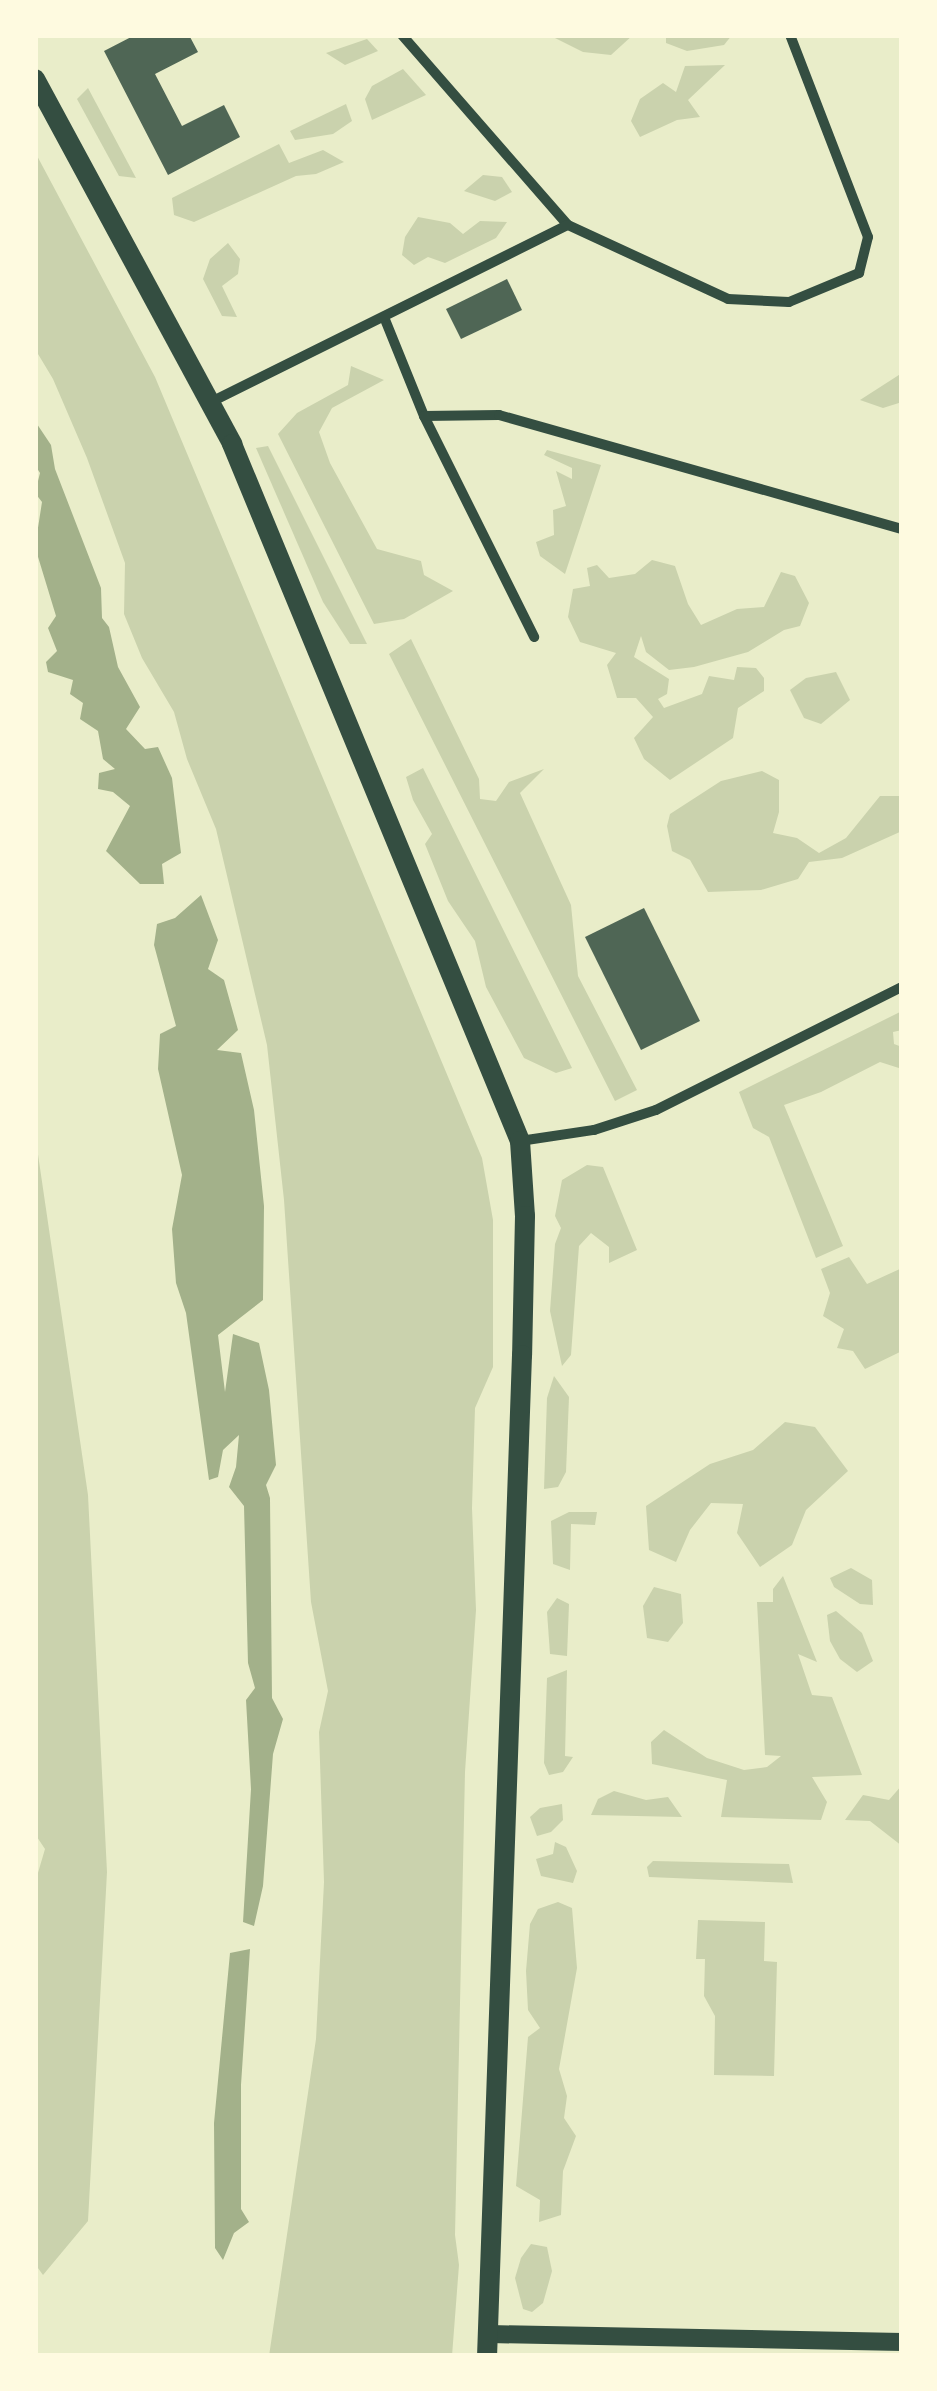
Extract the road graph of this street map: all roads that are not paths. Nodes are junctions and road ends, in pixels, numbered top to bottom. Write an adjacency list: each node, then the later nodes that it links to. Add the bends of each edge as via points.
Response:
1 (402, 35): 4 (street)
2 (790, 35): 4 (street, via 868,237 859,273 789,302 728,299)
3 (35, 80): 6 (main road)
4 (568, 225): 5 (street)
5 (384, 317): 6 (street); 7 (street)
6 (211, 402): 11 (main road)
7 (424, 416): 8 (street, via 499,415); 9 (street)
8 (902, 529)
9 (534, 637)
10 (902, 987): 11 (street, via 656,1110 594,1130)
11 (520, 1140): 12 (main road, via 522,1355)
12 (490, 2334): 13 (street); 14 (main road)
13 (902, 2342)
14 (488, 2356)

